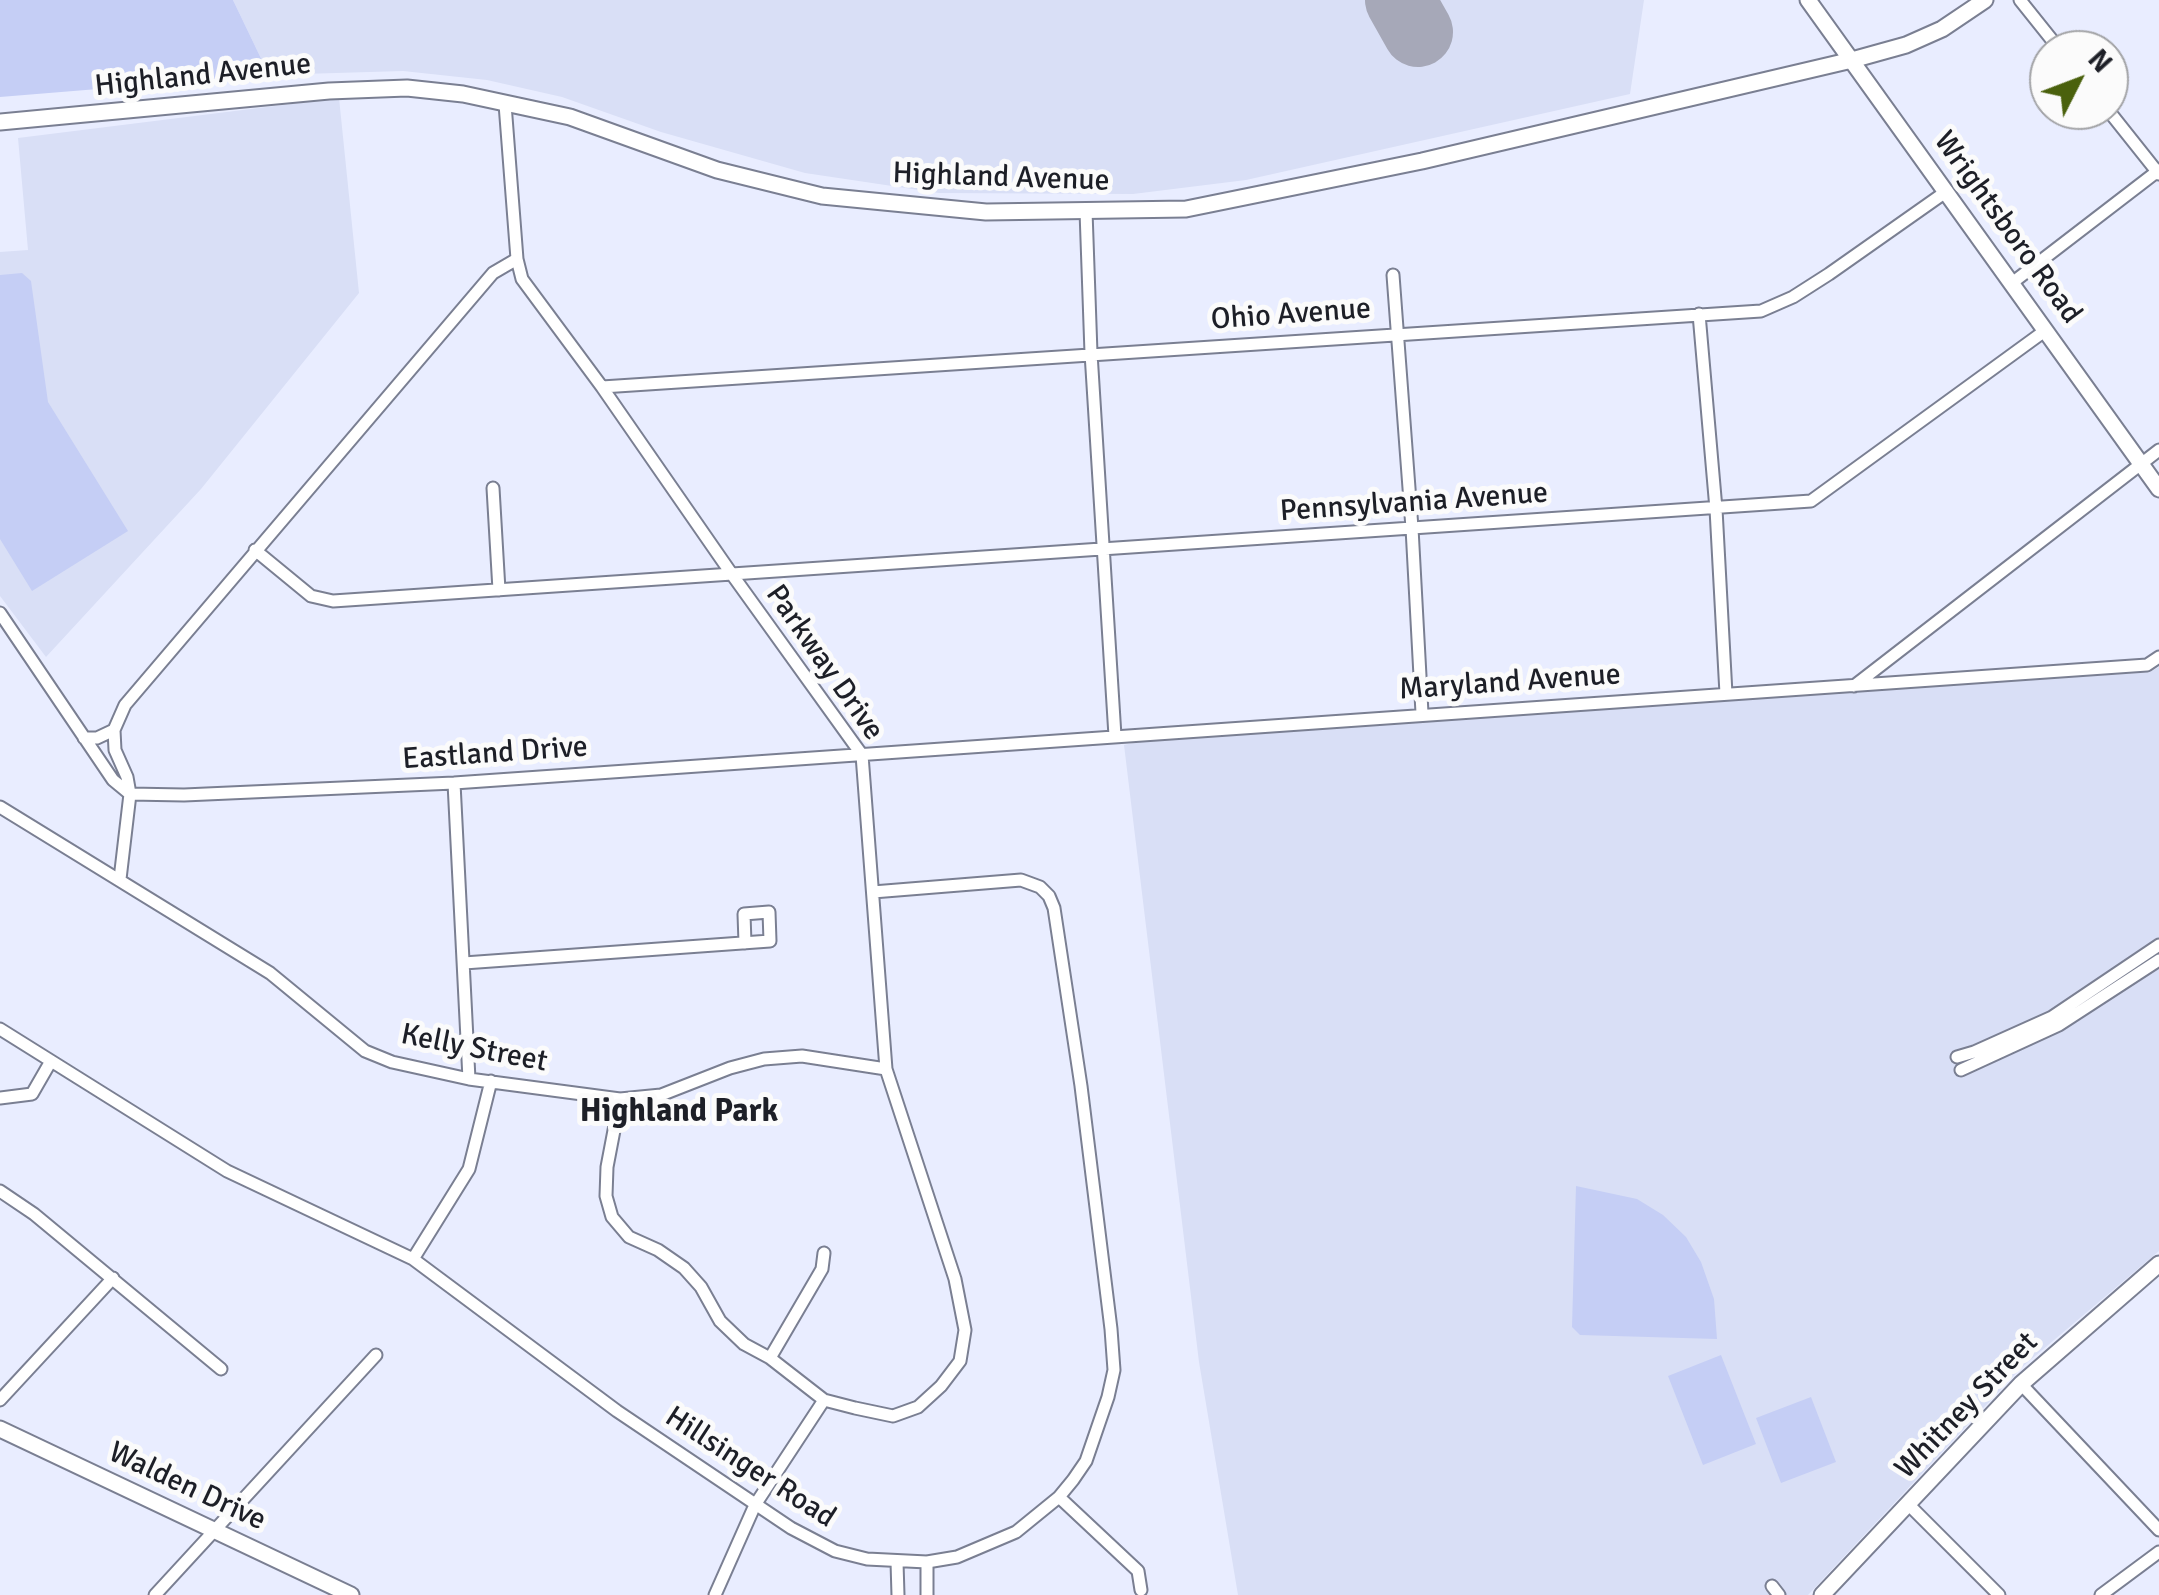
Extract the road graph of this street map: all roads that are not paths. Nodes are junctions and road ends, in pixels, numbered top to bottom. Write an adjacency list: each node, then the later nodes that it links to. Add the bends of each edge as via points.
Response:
1 (1808, 0): 5 (main road, Wrightsboro Road)
2 (1986, 0): 5 (main road, Highland Avenue, via 1942,29)
3 (2020, 0): 4 (street)
4 (2044, 30)
5 (1852, 60): 10 (main road, Wrightsboro Road); 11 (main road, Highland Avenue, via 1254,196 1186,208)
6 (505, 104): 7 (main road, Highland Avenue, via 407,88); 11 (main road, Highland Avenue, via 570,117 716,170 822,196 947,209); 12 (street, Parkway Drive)
7 (0, 122)
8 (2124, 130): 9 (street)
9 (2158, 172): 14 (street)
10 (1947, 191): 14 (main road, Wrightsboro Road); 15 (street, Ohio Avenue, via 1792,297 1760,311)
11 (1086, 211): 18 (street)
12 (517, 259): 19 (street, Parkway Drive, via 522,280); 27 (street, via 493,273)
13 (1393, 275): 17 (street)
14 (2012, 283): 16 (main road, Wrightsboro Road)
15 (1699, 314): 17 (street, Ohio Avenue); 24 (street)
16 (2046, 330): 21 (main road, Wrightsboro Road); 24 (street, Pennsylvania Avenue, via 1811,501)
17 (1398, 333): 18 (street, Ohio Avenue); 25 (street)
18 (1091, 354): 19 (street, Ohio Avenue); 26 (street)
19 (602, 387): 28 (street, Parkway Drive)
20 (2159, 450): 21 (street)
21 (2141, 464): 23 (main road, Wrightsboro Road); 32 (street)
22 (494, 488): 29 (street)
23 (2159, 489)
24 (1716, 509): 25 (street, Pennsylvania Avenue); 33 (street)
25 (1412, 528): 26 (street, Pennsylvania Avenue); 34 (street)
26 (1105, 547): 28 (street, Pennsylvania Avenue); 36 (street)
27 (255, 550): 29 (street, Pennsylvania Avenue, via 311,596 334,600); 35 (street, via 125,705)
28 (730, 574): 29 (street, Pennsylvania Avenue); 38 (street, Parkway Drive)
29 (499, 590)
30 (0, 613): 37 (street)
31 (2159, 658): 32 (street, Maryland Avenue, via 2147,665)
32 (1853, 686): 33 (street, Maryland Avenue)
33 (1726, 694): 34 (street, Maryland Avenue)
34 (1422, 714): 36 (street, Maryland Avenue)
35 (114, 730): 37 (street); 40 (street)
36 (1115, 736): 38 (street, Maryland Avenue)
37 (84, 738): 40 (street)
38 (862, 755): 39 (street, Eastland Drive); 43 (street, Parkway Drive)
39 (454, 783): 40 (street, Eastland Drive); 47 (street)
40 (130, 794): 42 (street)
41 (0, 807): 42 (street, Kelly Street)
42 (120, 880): 51 (street, Kelly Street, via 270,973 365,1051)
43 (873, 892): 50 (street, Parkway Drive); 67 (street, Hillsinger Road, via 1021,880 1040,888 1054,908 1114,1370 1086,1460)
44 (746, 943): 47 (street)
45 (2159, 945): 46 (street, via 2052,1016 1959,1063 2059,1025)
46 (2159, 960)
47 (464, 963): 51 (street)
48 (0, 1029): 49 (street, Hillsinger Road)
49 (51, 1061): 53 (street, via 32,1094); 57 (street, Hillsinger Road, via 227,1170)
50 (886, 1069): 54 (street, Kelly Street, via 802,1056 764,1059 661,1095); 65 (street, Parkway Drive, via 955,1279 965,1330 960,1361 918,1407 894,1416)
51 (469, 1079): 52 (street, Kelly Street)
52 (491, 1081): 54 (street, Kelly Street); 57 (street, via 469,1168)
53 (0, 1098)
54 (620, 1099): 61 (street, via 607,1167 612,1218 628,1238 684,1268 720,1321)
55 (0, 1191): 59 (street)
56 (824, 1253): 61 (street, via 822,1269)
57 (413, 1259): 68 (street, Hillsinger Road)
58 (2159, 1264): 63 (main road, Whitney Street)
59 (113, 1278): 62 (street); 64 (street)
60 (376, 1355): 70 (street)
61 (770, 1358): 65 (street)
62 (221, 1369)
63 (2021, 1384): 69 (main road, Whitney Street); 71 (street)
64 (0, 1400)
65 (824, 1400): 68 (street)
66 (0, 1429): 70 (main road, Walden Drive)
67 (1059, 1497): 74 (street, Hillsinger Road, via 1016,1532); 75 (street, via 1138,1571)
68 (755, 1505): 73 (street, Hillsinger Road, via 834,1551); 78 (street)
69 (1909, 1505): 81 (main road, Whitney Street); 82 (street)
70 (214, 1530): 76 (street); 77 (main road, Walden Drive)
71 (2159, 1530)
72 (2159, 1552): 83 (street)
73 (897, 1562): 74 (street, Hillsinger Road); 79 (street)
74 (927, 1562): 80 (street)
75 (1141, 1590)
76 (155, 1595)
77 (351, 1595)
78 (715, 1595)
79 (898, 1595)
80 (927, 1595)
81 (1822, 1595)
82 (1999, 1595)
83 (2101, 1595)

